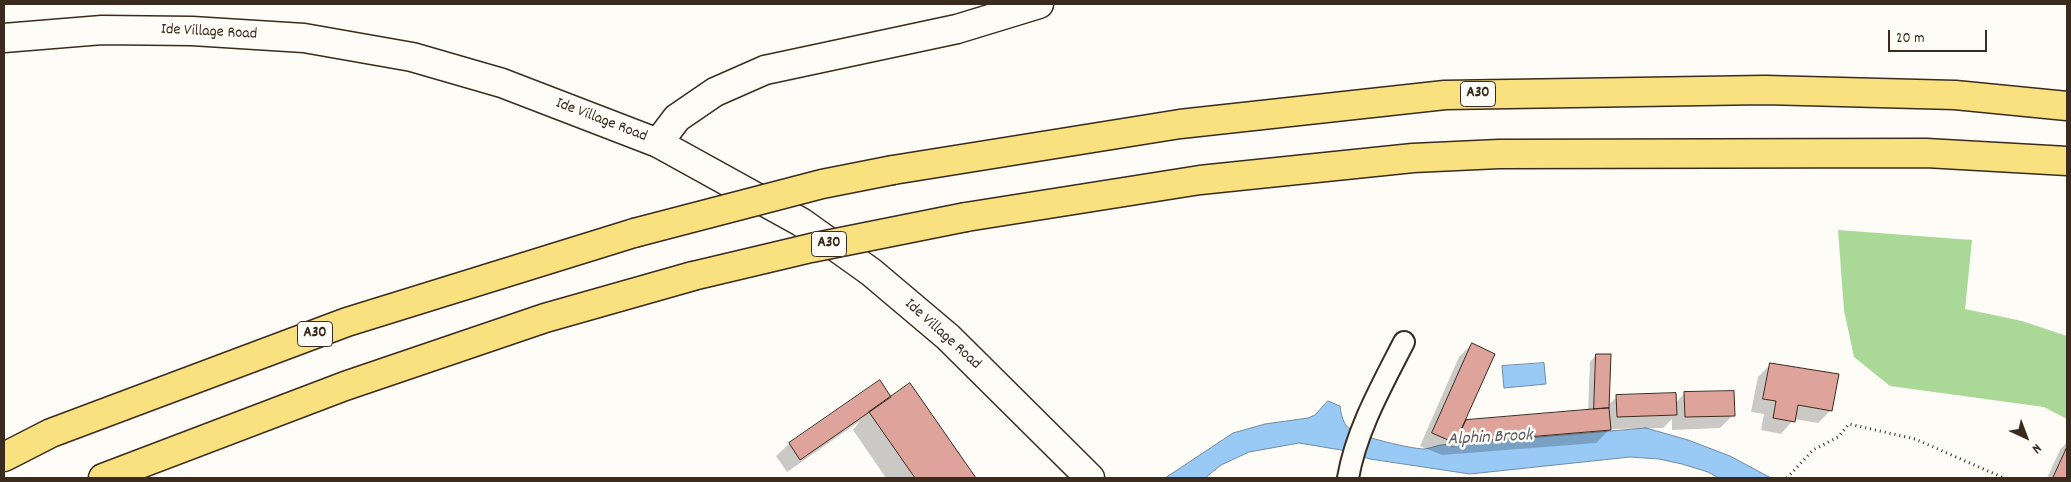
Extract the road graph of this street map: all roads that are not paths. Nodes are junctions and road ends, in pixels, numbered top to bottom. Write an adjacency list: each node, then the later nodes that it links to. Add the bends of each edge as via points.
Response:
1 (1039, 4): 4 (street, via 957,29 765,70 715,92 677,118)
2 (4, 38): 4 (street, Ide Village Road, via 102,30 192,31 304,38 412,57 502,83)
3 (2067, 106): 7 (highway, A30, bridge, via 1955,95 1765,90 1445,95 1180,124 892,170 822,184 634,233 347,322 51,433)
4 (658, 143): 9 (street, Ide Village Road, via 800,222 871,272 948,336)
5 (2067, 161): 10 (highway, A30, bridge, via 1926,153 1499,154 1413,158 1200,180 966,217 693,276 545,318 344,386)
6 (1404, 342): 8 (lane, via 1378,393)
7 (4, 457)
8 (1349, 469)
9 (1089, 477)
10 (103, 478)

